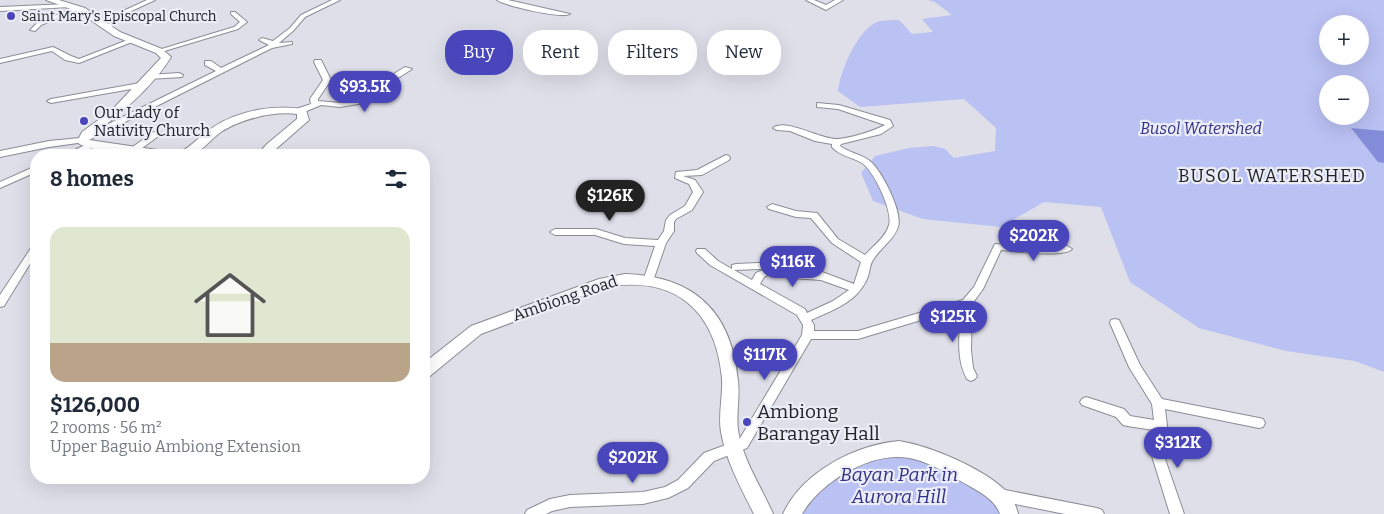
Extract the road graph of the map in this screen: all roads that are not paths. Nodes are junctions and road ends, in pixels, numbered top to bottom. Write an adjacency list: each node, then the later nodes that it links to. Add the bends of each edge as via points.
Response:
1 (50, 0): 7 (main road)
2 (152, 0): 11 (street, via 123,14)
3 (337, 0): 16 (street, via 302,16)
4 (500, 0): 10 (street)
5 (809, 0): 6 (street, via 826,8)
6 (840, 0)
7 (73, 7): 8 (street); 11 (main road); 12 (street)
8 (0, 9)
9 (233, 13): 17 (street, via 244,22 231,29)
10 (567, 14)
11 (107, 28): 13 (main road)
12 (33, 30)
13 (130, 40): 17 (main road); 18 (street, via 79,61 53,49)
14 (262, 40): 16 (street)
15 (290, 43): 16 (street)
16 (273, 45): 22 (street)
17 (159, 50): 24 (main road, via 165,60)
18 (0, 60)
19 (318, 62): 27 (street, via 327,80 314,99)
20 (208, 63): 22 (street)
21 (408, 69): 27 (street, via 395,77 388,93 379,98 340,105)
22 (220, 70): 32 (street)
23 (179, 75): 24 (street)
24 (149, 77): 25 (main road)
25 (140, 86): 26 (street); 32 (main road, via 116,112 86,134)
26 (51, 101)
27 (315, 105): 29 (street)
28 (820, 105): 33 (street, via 839,107 889,126)
29 (299, 111): 37 (main road, via 232,122 214,131); 38 (main road, via 303,120)
30 (777, 128): 33 (street)
31 (156, 134): 36 (street)
32 (87, 142): 34 (street); 35 (main road); 39 (street, via 50,144)
33 (837, 142): 49 (street, via 839,151 858,157 869,165 895,215 895,225)
34 (77, 149)
35 (128, 149)
36 (135, 149)
37 (196, 149)
38 (267, 149)
39 (0, 154)
40 (726, 158): 45 (street, via 699,172 679,174 679,178 692,182 698,192 689,208 669,222 669,232)
41 (30, 172): 42 (street)
42 (0, 185)
43 (772, 207): 49 (street, via 814,215 835,241)
44 (555, 232): 45 (street, via 596,232 624,240)
45 (661, 243): 52 (street)
46 (1067, 249): 56 (street, via 998,246 978,289)
47 (702, 251): 57 (street, via 714,263 801,312)
48 (30, 256): 55 (street)
49 (867, 261): 54 (street)
50 (780, 266): 51 (street); 53 (street, via 760,275); 54 (street, via 792,269 797,276 822,276)
51 (736, 267)
52 (649, 278): 60 (main road, Ambiong Road, via 619,278 604,282 490,323 465,338); 66 (main road, Ambiong Road, via 690,296 716,323 727,355 731,397 729,432)
53 (756, 283)
54 (856, 289): 57 (street, via 838,303)
55 (0, 303)
56 (967, 303): 59 (street, via 858,335); 61 (street, via 966,367)
57 (805, 318): 59 (street, via 809,324)
58 (1115, 323): 63 (street, via 1135,367)
59 (808, 335): 66 (street, via 744,444)
60 (430, 367)
61 (971, 376)
62 (1086, 402): 65 (street, via 1120,413 1127,421)
63 (1158, 403): 64 (street); 65 (street)
64 (1259, 423)
65 (1161, 426): 73 (street, via 1158,456)
66 (734, 446): 68 (street, via 709,457 683,484 668,492 643,498 570,501 550,505); 69 (main road, Ambiong Road)
67 (998, 495): 70 (main road, via 931,458 898,448 835,470 814,486); 71 (main road, via 1007,505); 72 (street)
68 (532, 514)
69 (764, 514)
70 (792, 514)
71 (1009, 514)
72 (1097, 514)
73 (1178, 514)

